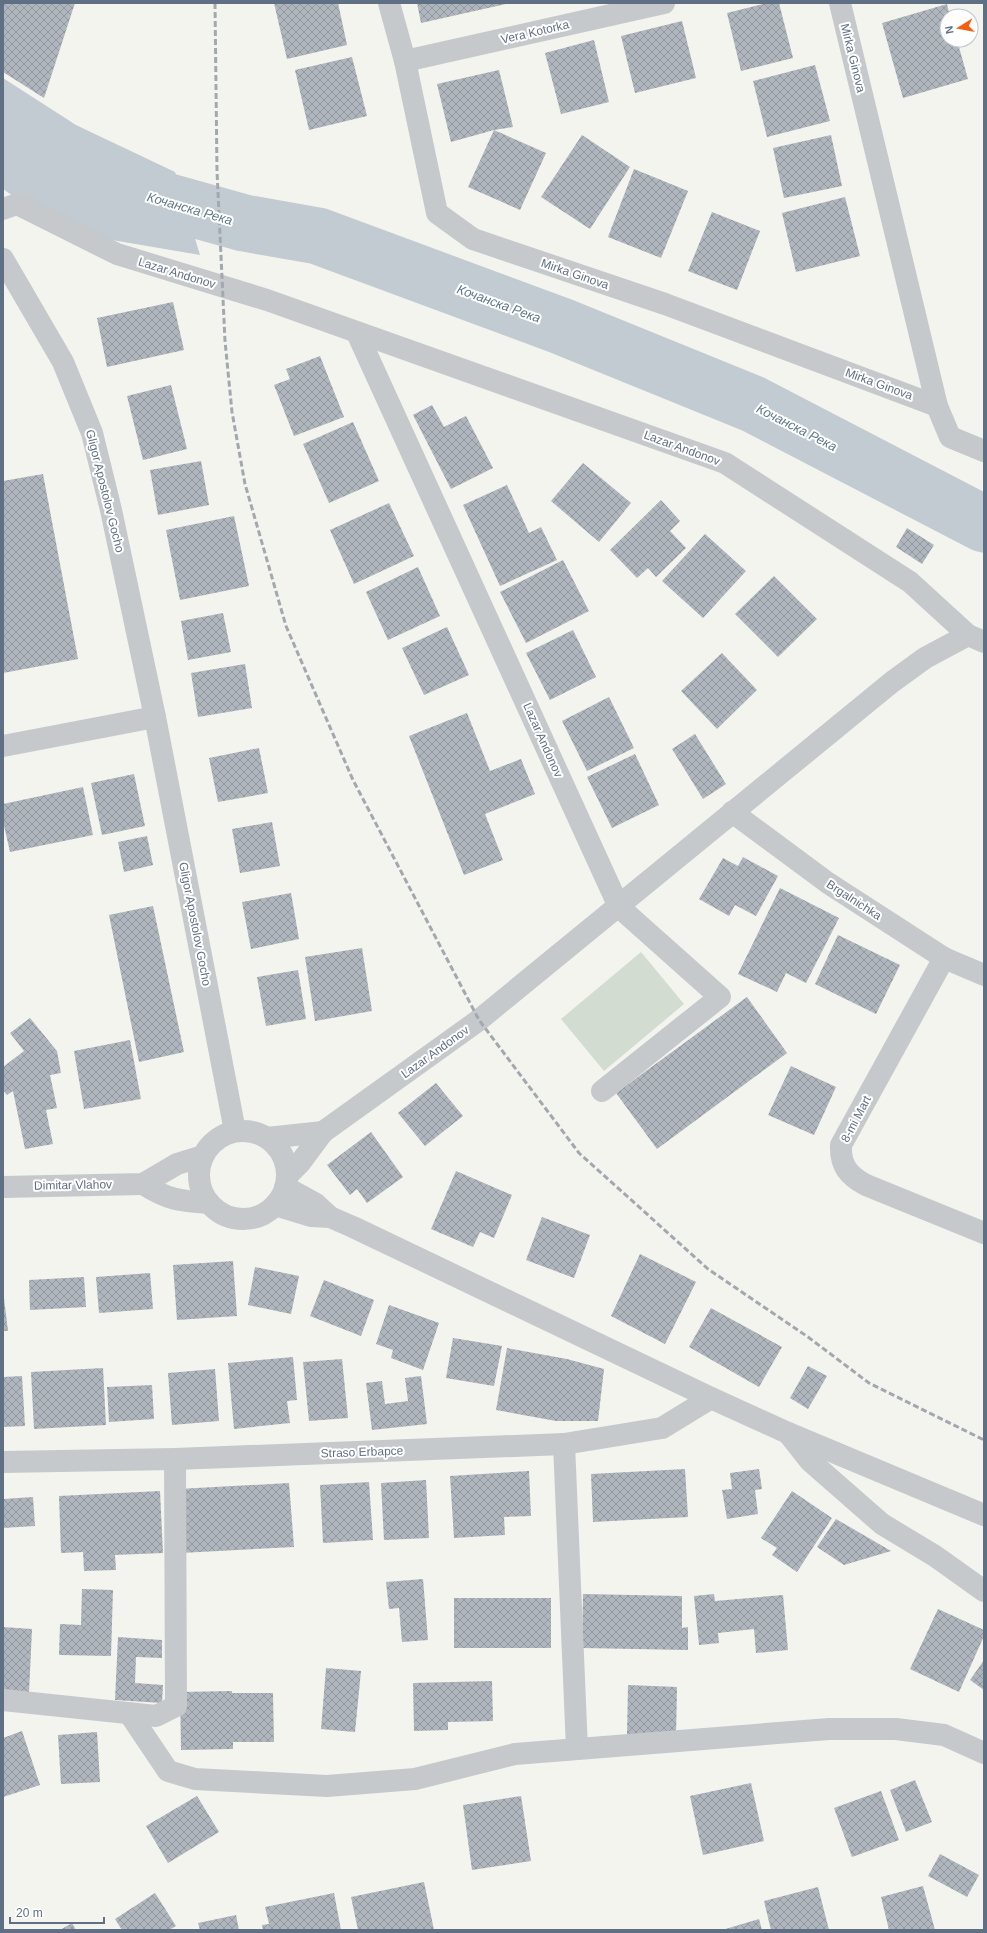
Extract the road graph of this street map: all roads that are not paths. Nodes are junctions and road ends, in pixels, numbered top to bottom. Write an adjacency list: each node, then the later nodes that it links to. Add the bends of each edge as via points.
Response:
1 (389, 3): 4 (street)
2 (664, 3): 4 (street, Vera Kotorka)
3 (840, 3): 8 (street, Mirka Ginova)
4 (406, 61): 8 (street, Mirka Ginova, via 437,213 473,239 665,304)
5 (3, 209): 7 (street, Lazar Andonov, via 17,204 117,254 267,300)
6 (3, 259): 11 (street, Gligor Apostolov Gocho, via 63,362 92,433 111,510)
7 (358, 333): 10 (street, Lazar Andonov, via 725,463 910,582); 14 (street, Lazar Andonov)
8 (937, 406): 9 (street, via 950,438)
9 (984, 451)
10 (976, 639): 13 (street, Lazar Andonov, via 925,658)
11 (154, 717): 12 (street); 18 (street, Gligor Apostolov Gocho)
12 (3, 746)
13 (732, 812): 14 (street, Lazar Andonov); 15 (street, Brgalnichka, via 828,883)
14 (619, 907): 17 (street, Lazar Andonov, via 720,997); 19 (street, Lazar Andonov, via 479,1020)
15 (944, 958): 16 (street, Brgalnichka); 26 (street, 8-mi Mart, via 841,1145 841,1157 845,1169 853,1178 866,1185)
16 (984, 975)
17 (602, 1090)
18 (235, 1131): 20 (street, via 252,1132); 21 (street, via 211,1144)
19 (323, 1132): 20 (street, Lazar Andonov); 24 (street, Lazar Andonov)
20 (267, 1138): 24 (street, via 278,1148 285,1161)
21 (203, 1156): 22 (street, Dimitar Vlahov, via 177,1164); 25 (street, via 199,1180 203,1193)
22 (143, 1184): 23 (street, Dimitar Vlahov); 25 (street, via 161,1196)
23 (3, 1187)
24 (282, 1189): 25 (street, via 263,1214 249,1218 234,1218); 27 (street, via 316,1204 330,1217)
25 (210, 1203)
26 (984, 1233)
27 (711, 1398): 28 (street); 29 (street, Straso Erbapce, via 662,1428)
28 (788, 1433): 32 (street); 33 (street, via 810,1462 882,1524)
29 (564, 1444): 30 (street, Straso Erbapce); 36 (street)
30 (175, 1459): 31 (street, Straso Erbapce); 35 (street, via 176,1706 156,1716)
31 (3, 1462)
32 (984, 1515)
33 (984, 1590)
34 (3, 1700): 35 (street)
35 (129, 1713): 36 (street, via 168,1771 195,1779 326,1786 415,1779 515,1754)
36 (577, 1749): 37 (street, via 829,1729 896,1730 944,1735)
37 (984, 1754)

